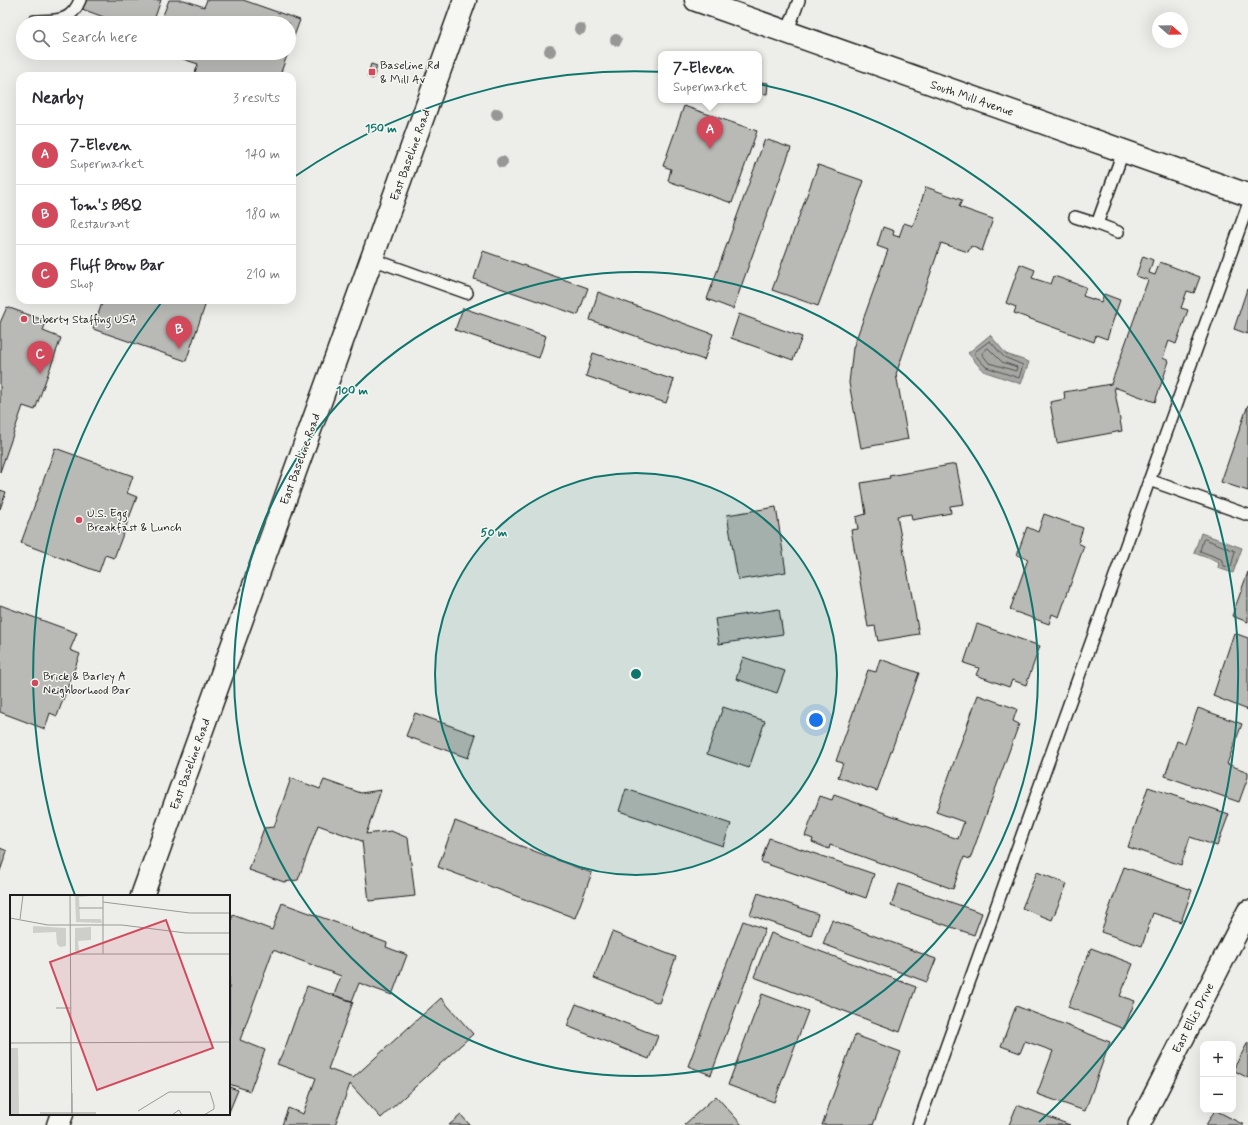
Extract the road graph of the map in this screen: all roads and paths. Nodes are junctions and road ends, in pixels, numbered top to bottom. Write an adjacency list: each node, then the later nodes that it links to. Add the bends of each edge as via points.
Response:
1 (80, 0): 5 (lane)
2 (465, 0): 13 (main road, East Baseline Road)
3 (696, 0): 6 (main road, South Mill Avenue)
4 (799, 0): 6 (lane)
5 (69, 16)
6 (787, 33): 7 (main road, South Mill Avenue)
7 (1123, 152): 8 (main road, South Mill Avenue); 11 (lane)
8 (1248, 195)
9 (1248, 205): 15 (lane)
10 (1075, 217): 11 (lane)
11 (1097, 224): 12 (lane)
12 (1118, 232)
13 (372, 259): 14 (lane); 17 (main road, East Baseline Road)
14 (467, 293)
15 (1149, 480): 16 (lane); 21 (lane)
16 (1248, 515)
17 (142, 895)
18 (1248, 911): 22 (street, East Ellis Drive)
19 (62, 1115): 20 (main road)
20 (58, 1125)
21 (918, 1125)
22 (1139, 1125)

